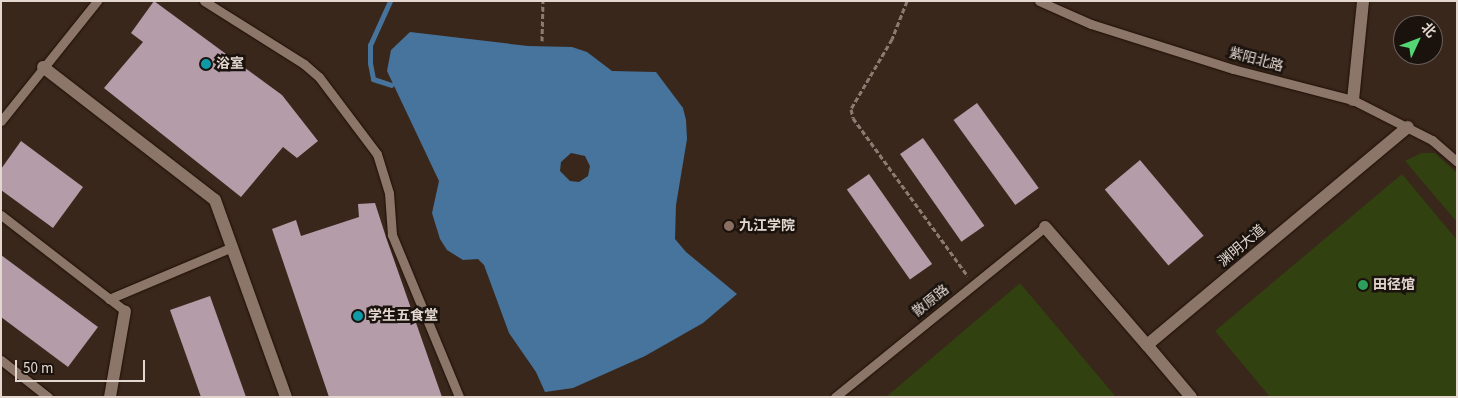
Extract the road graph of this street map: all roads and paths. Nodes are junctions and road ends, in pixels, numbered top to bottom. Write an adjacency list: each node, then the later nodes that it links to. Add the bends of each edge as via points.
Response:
1 (97, 1): 8 (lane)
2 (204, 1): 24 (lane, via 304,64 377,154 389,193 392,235)
3 (543, 1): 7 (path)
4 (907, 1): 16 (path, via 892,40 851,109 853,118)
5 (1039, 1): 9 (lane, 紫阳北路, via 1091,24 1233,69)
6 (1364, 1): 9 (street)
7 (542, 41)
8 (43, 67): 10 (lane); 15 (street, via 215,200)
9 (1352, 100): 11 (lane, 紫阳北路)
10 (1, 121)
11 (1408, 127): 12 (lane, 紫阳北路, via 1432,140); 19 (street, 渊明大道)
12 (1457, 162)
13 (1, 216): 17 (lane)
14 (1045, 227): 16 (lane, 散原路); 19 (street)
15 (232, 247): 17 (lane); 23 (street)
16 (974, 285): 25 (lane, 散原路)
17 (109, 299): 18 (lane)
18 (125, 312): 22 (street)
19 (1147, 345): 26 (street)
20 (1, 360): 21 (lane)
21 (48, 397)
22 (110, 397)
23 (286, 397)
24 (459, 397)
25 (835, 397)
26 (1190, 397)

